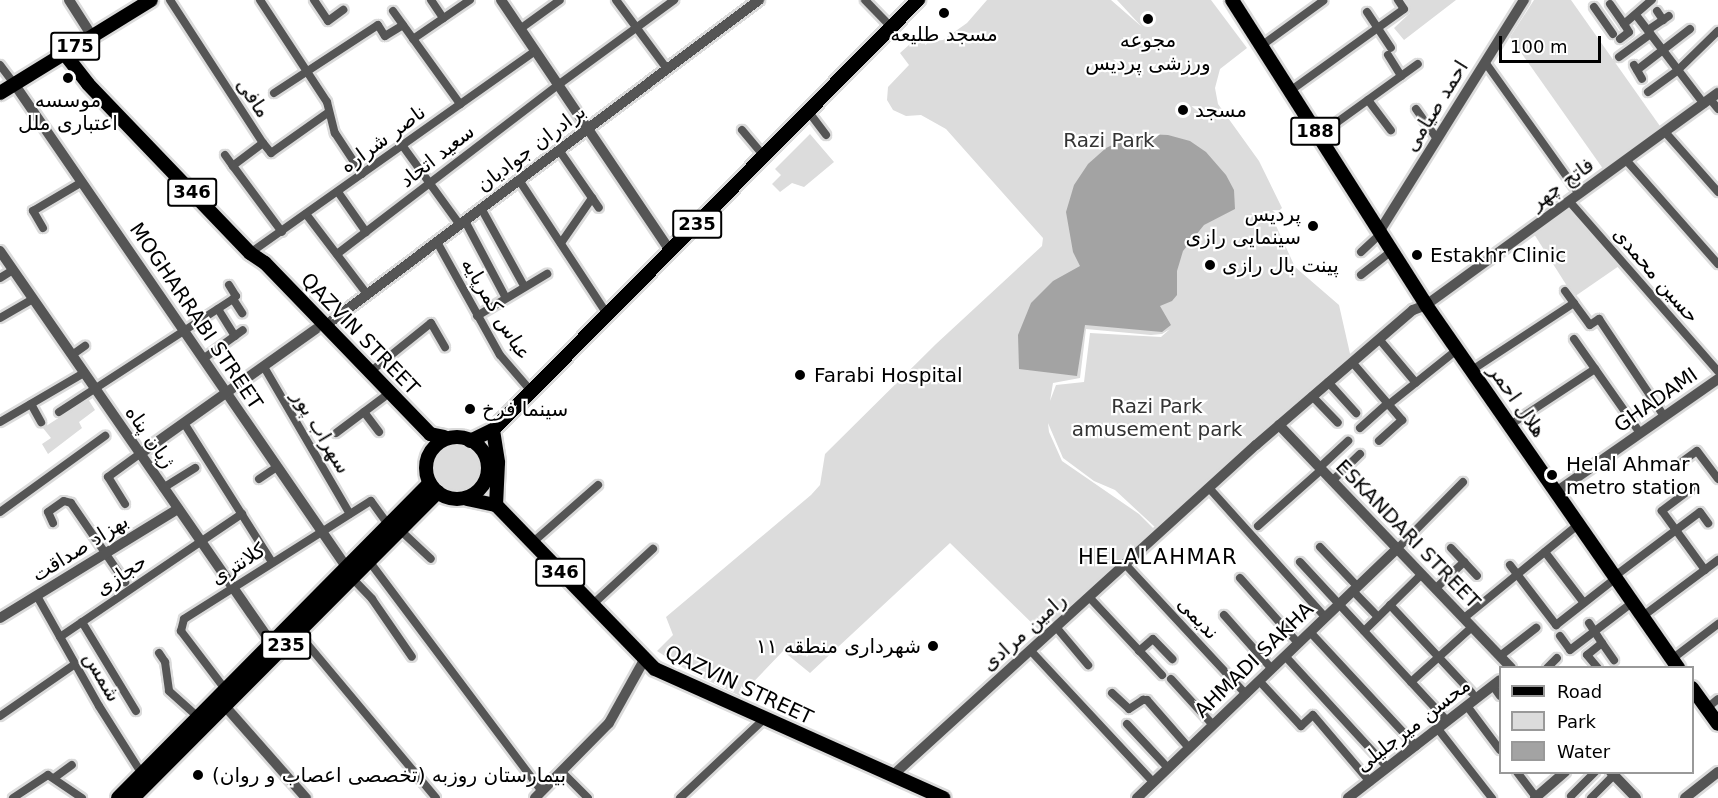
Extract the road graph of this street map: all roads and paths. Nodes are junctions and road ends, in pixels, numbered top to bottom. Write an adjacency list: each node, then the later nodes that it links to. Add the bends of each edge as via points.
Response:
1 (69, 0): 39 (street)
2 (151, 0): 39 (main road, 175)
3 (170, 0): 74 (street, مافی)
4 (260, 0): 51 (street)
5 (314, 0): 22 (street, via 328,21)
6 (431, 0): 28 (street)
7 (470, 0): 28 (street)
8 (501, 0): 35 (street)
9 (560, 0): 35 (street)
10 (616, 0): 32 (street)
11 (674, 0): 32 (street, سعید اتحاد)
12 (865, 0): 33 (street)
13 (1232, 0): 41 (main road, 188)
14 (1398, 0): 34 (street, via 1404,9)
15 (1524, 0): 46 (street, احمد صیامی)
16 (1652, 0): 27 (street)
17 (756, 1): 49 (street, برادران جوادیان)
18 (915, 1): 33 (main road, 235)
19 (1323, 1): 41 (street)
20 (1610, 4): 26 (street)
21 (1594, 7): 29 (street)
22 (343, 10)
23 (393, 11): 31 (street)
24 (1657, 11): 38 (street, via 1666,18)
25 (1367, 12): 34 (street)
26 (1617, 14): 29 (street); 30 (street)
27 (1636, 15): 30 (street); 38 (street)
28 (443, 18): 40 (street)
29 (1604, 22): 30 (street, via 1616,37 1629,32)
30 (1624, 24)
31 (403, 25): 40 (street); 51 (street, via 385,36 378,26)
32 (636, 27): 49 (street); 55 (street, سعید اتحاد)
33 (891, 27): 65 (main road, 235)
34 (1377, 28): 52 (street); 56 (street)
35 (520, 29): 42 (street)
36 (1690, 29): 43 (street)
37 (1718, 31): 50 (street)
38 (1649, 32): 43 (street); 45 (street)
39 (92, 36): 44 (main road, 175)
40 (413, 39): 62 (street)
41 (1261, 46): 56 (main road, 188)
42 (535, 51): 55 (street); 62 (street, ناصر شراره)
43 (1664, 51): 50 (street); 53 (street, via 1635,68)
44 (64, 53): 54 (main road, 175); 103 (main road, QAZVIN STREET / 346, via 88,84)
45 (1619, 57)
46 (1485, 62): 73 (street, احمد صیامی); 87 (street)
47 (1418, 63): 52 (street)
48 (0, 65): 54 (street)
49 (667, 69): 67 (street, برادران جوادیان)
50 (1678, 70): 57 (street); 60 (street)
51 (308, 71): 59 (street); 66 (street)
52 (1401, 76): 61 (street)
53 (1642, 79)
54 (15, 85): 58 (main road, 175); 83 (street, MOGHARRABI STREET)
55 (558, 85): 67 (street); 84 (street, سعید اتحاد)
56 (1290, 91): 72 (main road, 188)
57 (1648, 92)
58 (0, 93)
59 (274, 93)
60 (1711, 98): 64 (street); 70 (street, فاتح چهر)
61 (1368, 100): 69 (street); 72 (street)
62 (460, 104): 75 (street, ناصر شراره)
63 (1416, 109): 73 (street)
64 (1718, 109)
65 (808, 111): 71 (street); 78 (main road, 235)
66 (329, 112): 74 (street, via 271,153); 81 (street, via 336,133)
67 (588, 129): 76 (street, برادران جوادیان); 101 (street)
68 (742, 130): 78 (street)
69 (1391, 130)
70 (1665, 132): 79 (street, فاتح چهر); 86 (street)
71 (826, 135)
72 (1318, 136): 97 (main road, 188)
73 (1437, 139): 97 (street, احمد صیامی)
74 (263, 143): 80 (street, مافی)
75 (402, 145): 81 (street, ناصر شراره); 84 (street)
76 (559, 150): 82 (street, برادران جوادیان); 88 (street)
77 (225, 155): 80 (street)
78 (764, 156): 101 (main road, 235)
79 (1626, 160): 87 (street, فاتح چهر); 106 (street)
80 (233, 166): 95 (street)
81 (362, 174): 85 (street, ناصر شراره)
82 (519, 180): 90 (street, برادران جوادیان); 99 (street)
83 (82, 182): 94 (street, via 33,211); 126 (street, MOGHARRABI STREET)
84 (430, 183): 93 (street); 96 (street, سعید اتحاد)
85 (338, 192): 92 (street, ناصر شراره); 96 (street)
86 (1718, 192)
87 (1579, 194): 89 (street, فاتح چهر)
88 (592, 198): 91 (street); 99 (street)
89 (1569, 201): 119 (street, فاتح چهر); 138 (street, حسین محمدی)
90 (481, 208): 93 (street, برادران جوادیان); 112 (street)
91 (598, 208)
92 (306, 214): 95 (street, ناصر شراره); 104 (street)
93 (462, 223): 98 (street, برادران جوادیان); 115 (street)
94 (44, 228)
95 (282, 232): 103 (street, ناصر شراره)
96 (366, 232): 104 (street, سعید اتحاد)
97 (1378, 235): 102 (street); 119 (main road, 188)
98 (437, 242): 114 (street, برادران جوادیان); 123 (street, عباس کمرپایه)
99 (561, 243): 122 (street)
100 (0, 251): 107 (street, ژیان پناه)
101 (670, 251): 122 (main road, 235)
102 (1361, 252)
103 (250, 253): 125 (main road, QAZVIN STREET / 346, via 265,263)
104 (337, 254): 114 (street)
105 (1387, 255): 109 (street)
106 (1718, 264)
107 (13, 270): 110 (street); 116 (street, ژیان پناه)
108 (547, 274): 112 (street)
109 (1361, 274)
110 (0, 278)
111 (229, 285): 117 (street, via 236,296)
112 (524, 286): 115 (street)
113 (1565, 291): 118 (street)
114 (367, 294): 125 (street, برادران جوادیان)
115 (506, 298): 123 (street)
116 (33, 299): 124 (street); 132 (street, ژیان پناه)
117 (233, 299): 120 (street); 121 (street)
118 (1574, 303): 137 (street); 154 (street, via 1590,325 1599,319)
119 (1426, 305): 127 (street, رامین مرادی, via 1413,310); 137 (main road, هلال احمر / 188)
120 (218, 309): 126 (street); 133 (street, via 239,333)
121 (242, 313)
122 (608, 314): 145 (main road, 235)
123 (477, 316): 145 (street, عباس کمرپایه, via 505,362)
124 (0, 318)
125 (320, 327): 135 (street, برادران جوادیان); 139 (main road, QAZVIN STREET / 346); 148 (main road, QAZVIN STREET / 346)
126 (184, 331): 133 (street, MOGHARRABI STREET); 144 (street)
127 (1379, 339): 134 (street, رامین مرادی); 143 (street)
128 (1574, 339): 136 (street)
129 (85, 346): 132 (street)
130 (445, 347): 139 (street, via 431,323)
131 (1453, 353): 143 (street)
132 (72, 355): 140 (street, ژیان پناه)
133 (203, 359): 146 (street, MOGHARRABI STREET)
134 (1352, 362): 142 (street, رامین مرادی); 150 (street)
135 (264, 367): 146 (street, برادران جوادیان); 194 (street, سهراب پور)
136 (1595, 369): 160 (street); 165 (street)
137 (1472, 370): 160 (main road, هلال احمر / 188)
138 (1718, 371)
139 (370, 372): 167 (main road, QAZVIN STREET / 346, via 430,434)
140 (84, 373): 144 (street, ژیان پناه); 149 (street)
141 (1718, 379): 154 (street, GHADAMI)
142 (1328, 382): 147 (street, رامین مرادی); 153 (street)
143 (1416, 383): 150 (street)
144 (96, 390): 151 (street); 172 (street, ژیان پناه)
145 (531, 391): 162 (main road, 235)
146 (227, 394): 157 (street, برادران جوادیان); 175 (street, MOGHARRABI STREET)
147 (1312, 396): 158 (street); 159 (street, رامین مرادی)
148 (384, 397): 152 (street); 171 (main road, QAZVIN STREET / 346)
149 (31, 404): 155 (street); 156 (street)
150 (1388, 405): 161 (street); 170 (street, via 1402,420)
151 (59, 412)
152 (364, 412): 163 (street); 164 (street)
153 (1356, 413)
154 (1664, 416): 165 (street, GHADAMI)
155 (0, 422)
156 (40, 422)
157 (184, 423): 172 (street, برادران جوادیان); 193 (street)
158 (1338, 423)
159 (1279, 425): 177 (street, ESKANDARI STREET); 185 (street, رامین مرادی)
160 (1510, 425): 187 (main road, هلال احمر / 188)
161 (1360, 428)
162 (493, 430): 168 (main road, 235); 190 (main road, via 498,463)
163 (379, 432)
164 (336, 433)
165 (1640, 433): 187 (street, GHADAMI)
166 (105, 436): 192 (street)
167 (444, 437): 168 (main road); 171 (main road)
168 (470, 441): 188 (main road, via 484,455 489,470 485,486)
169 (1348, 441): 177 (street)
170 (1379, 441)
171 (432, 446): 183 (main road, via 425,461)
172 (140, 454): 184 (street, ژیان پناه); 189 (street, via 108,477)
173 (1360, 454): 180 (street)
174 (1683, 460): 179 (street, via 1697,451)
175 (277, 467): 178 (street); 201 (street, MOGHARRABI STREET)
176 (195, 468): 184 (street)
177 (1320, 469): 180 (street, ESKANDARI STREET); 198 (street)
178 (259, 479)
179 (1718, 479)
180 (1332, 481): 207 (street, ESKANDARI STREET)
181 (1463, 482): 207 (street)
182 (598, 484): 203 (street)
183 (434, 487): 188 (main road, via 447,498); 199 (main road, 235)
184 (163, 488): 191 (street, ژیان پناه)
185 (1209, 488): 216 (street, رامین مرادی); 238 (street)
186 (1692, 488): 200 (street, via 1662,511)
187 (1556, 492): 197 (main road, هلال احمر / 188)
188 (467, 499): 190 (main road)
189 (125, 504)
190 (496, 505): 203 (main road, QAZVIN STREET / 346)
191 (178, 509): 202 (street, ژیان پناه); 209 (street, بهزاد صداقت)
192 (0, 512)
193 (242, 514): 202 (street, حجازی); 213 (street)
194 (350, 514): 199 (street, کلانتری, via 371,501); 201 (street, کلانتری)
195 (53, 523): 209 (street, via 48,512 67,501)
196 (1708, 523): 200 (street, via 1700,512)
197 (1579, 524): 208 (street); 223 (main road, هلال احمر / 188)
198 (1258, 526)
199 (394, 528): 210 (street); 212 (main road, 235); 219 (main road, 235)
200 (1676, 530): 218 (street); 223 (street)
201 (322, 532): 213 (street, کلانتری); 219 (street, MOGHARRABI STREET)
202 (200, 541): 226 (street, ژیان پناه); 241 (street, حجازی)
203 (532, 543): 234 (main road, QAZVIN STREET / 346)
204 (1320, 547): 227 (street)
205 (1451, 548): 215 (street)
206 (653, 549): 234 (street)
207 (1397, 549): 220 (street, ESKANDARI STREET); 227 (street, AHMADI SAKHA)
208 (1545, 552): 221 (street); 232 (street)
209 (105, 554): 225 (street); 229 (street, بهزاد صداقت)
210 (432, 559)
211 (1718, 560): 218 (street)
212 (369, 561): 219 (main road, 235); 312 (street)
213 (272, 562): 226 (street, کلانتری)
214 (1300, 562): 233 (street)
215 (1464, 562): 222 (street); 228 (street)
216 (1125, 564): 230 (street, رامین مرادی); 281 (street, ندیمی)
217 (1510, 565): 221 (street)
218 (1705, 570): 237 (street)
219 (350, 573): 250 (main road, 235); 253 (main road, 235); 261 (street)
220 (1422, 574): 228 (street, ESKANDARI STREET); 235 (street)
221 (1517, 574): 232 (street, via 1556,625); 242 (street)
222 (1477, 576)
223 (1616, 577): 231 (main road, هلال احمر / 188); 232 (street)
224 (1240, 578): 254 (street)
225 (125, 582)
226 (232, 587): 253 (street, ژیان پناه); 277 (street, کلانتری, via 184,619 181,631)
227 (1355, 589): 233 (street, AHMADI SAKHA); 239 (street)
228 (1435, 589): 242 (street, ESKANDARI STREET)
229 (37, 596): 240 (street, بهزاد صداقت); 252 (street, شمس)
230 (1089, 597): 245 (street, رامین مرادی); 257 (street)
231 (1633, 602): 237 (main road, هلال احمر / 188); 248 (street)
232 (1584, 603)
233 (1339, 604): 238 (street, AHMADI SAKHA); 247 (street)
234 (592, 605): 264 (main road, QAZVIN STREET / 346)
235 (1390, 605): 239 (street); 262 (street)
236 (1224, 615): 273 (street)
237 (1643, 616): 267 (main road, هلال احمر / 188)
238 (1325, 617): 249 (street, AHMADI SAKHA)
239 (1378, 617): 247 (street)
240 (0, 618)
241 (82, 622): 252 (street, حجازی); 286 (street)
242 (1468, 622): 260 (street, ESKANDARI STREET); 262 (street)
243 (1589, 622): 248 (street)
244 (1718, 624): 267 (street)
245 (1056, 627): 256 (street, رامین مرادی); 269 (street)
246 (1536, 628): 260 (street)
247 (1364, 631): 274 (street)
248 (1594, 631): 251 (street, via 1570,650); 255 (street)
249 (1310, 632): 254 (street, AHMADI SAKHA); 295 (street)
250 (297, 633): 283 (main road, 235); 320 (street)
251 (1560, 636)
252 (60, 637): 268 (street, شمس)
253 (271, 643): 277 (main road, 235)
254 (1298, 643): 259 (street, AHMADI SAKHA)
255 (1602, 643): 266 (street); 272 (street, via 1587,655)
256 (1030, 650): 309 (street, رامین مرادی); 310 (street)
257 (1139, 651): 265 (street, via 1153,639); 293 (street)
258 (159, 653): 288 (street, via 165,662 169,691)
259 (1285, 656): 273 (street, AHMADI SAKHA); 300 (street)
260 (1500, 656): 270 (street, ESKANDARI STREET)
261 (412, 657)
262 (1438, 657): 274 (street); 280 (street)
263 (1557, 658): 271 (street)
264 (644, 660): 289 (main road, QAZVIN STREET / 346, via 677,680); 301 (street, via 609,723)
265 (1172, 660)
266 (1614, 660)
267 (1675, 663)
268 (75, 664): 287 (street); 303 (street, شمس)
269 (1088, 665)
270 (1509, 666)
271 (1549, 666)
272 (1596, 666)
273 (1272, 669): 281 (street, AHMADI SAKHA)
274 (1411, 682): 290 (street)
275 (1497, 683): 284 (street, محسن میرجلیلی)
276 (1263, 685): 311 (street, via 1301,726 1312,715)
277 (225, 689): 288 (main road, 235)
278 (1694, 691): 285 (main road)
279 (1112, 693): 296 (street, via 1129,709 1148,699)
280 (1472, 693)
281 (1246, 694): 293 (street, AHMADI SAKHA)
282 (1718, 699): 285 (street)
283 (224, 705): 318 (main road, 235); 319 (street)
284 (1467, 706): 290 (street, محسن میرجلیلی); 297 (street)
285 (1707, 708): 292 (main road)
286 (136, 711)
287 (0, 716)
288 (198, 717): 303 (main road, 235)
289 (764, 719): 309 (main road, QAZVIN STREET / 346); 322 (street)
290 (1448, 721): 294 (street, محسن میرجلیلی)
291 (1128, 724): 299 (street)
292 (1718, 724)
293 (1213, 725): 296 (street, AHMADI SAKHA)
294 (1438, 729): 295 (street, محسن میرجلیلی); 326 (street)
295 (1416, 746): 300 (street, محسن میرجلیلی)
296 (1189, 748): 299 (street, AHMADI SAKHA)
297 (1499, 749)
298 (72, 765): 308 (street)
299 (1168, 768): 310 (street, AHMADI SAKHA)
300 (1388, 768): 311 (street, محسن میرجلیلی)
301 (561, 771): 312 (street); 321 (street)
302 (1718, 772): 329 (street)
303 (142, 774): 317 (main road, 235)
304 (1519, 774): 314 (street)
305 (1562, 774): 314 (street)
306 (1593, 774): 313 (street)
307 (1613, 774): 327 (street); 328 (street)
308 (51, 776): 315 (street); 316 (street)
309 (892, 776): 323 (main road, QAZVIN STREET / 346)
310 (1153, 782): 324 (street, AHMADI SAKHA)
311 (1370, 782): 325 (street, محسن میرجلیلی)
312 (538, 795)
313 (1571, 796)
314 (1536, 797)
315 (13, 798)
316 (82, 798)
317 (118, 798)
318 (133, 798)
319 (306, 798)
320 (436, 798)
321 (588, 798)
322 (680, 798)
323 (943, 798)
324 (1137, 798)
325 (1348, 798)
326 (1492, 798)
327 (1591, 798)
328 (1636, 798)
329 (1685, 798)

